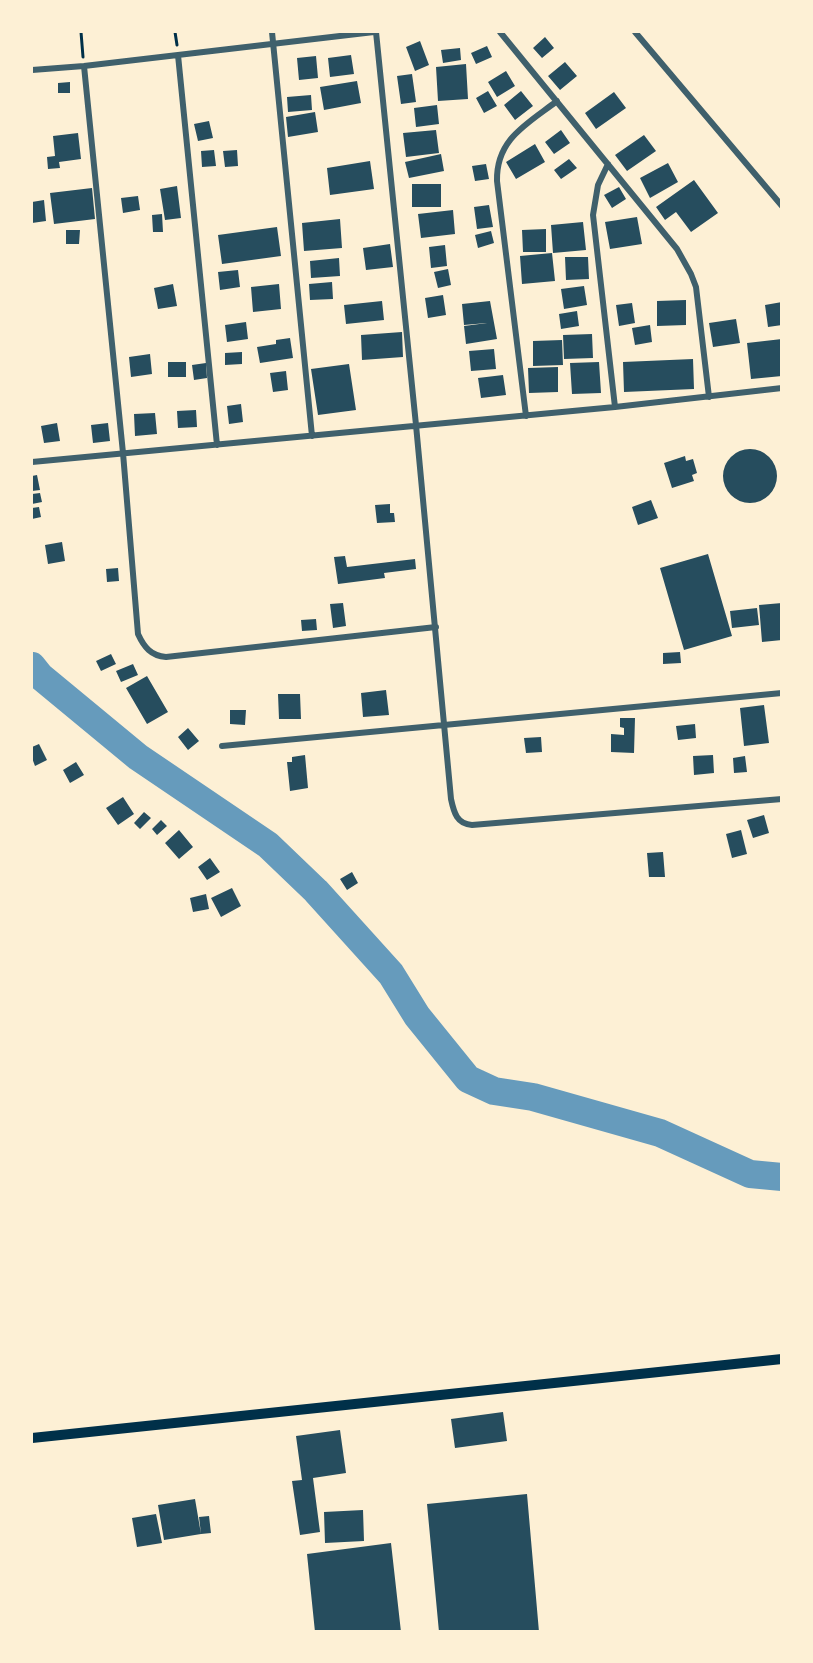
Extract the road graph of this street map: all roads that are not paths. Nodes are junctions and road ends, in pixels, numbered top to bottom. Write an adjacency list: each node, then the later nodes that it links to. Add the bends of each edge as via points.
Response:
1 (272, 32): 5 (street)
2 (375, 32): 5 (street); 16 (street)
3 (500, 32): 9 (street)
4 (635, 32): 11 (street)
5 (274, 43): 6 (street); 17 (street)
6 (178, 55): 7 (street); 18 (street)
7 (84, 66): 8 (street); 19 (street)
8 (32, 70)
9 (557, 101): 10 (street); 15 (street, via 514,134 496,165)
10 (608, 164): 13 (street, via 677,249 691,274 697,294); 14 (street, via 598,185 593,215)
11 (782, 206)
12 (782, 388): 13 (street)
13 (709, 397): 14 (street)
14 (615, 407): 15 (street)
15 (526, 416): 16 (street)
16 (416, 425): 17 (street); 21 (street)
17 (312, 436): 18 (street)
18 (217, 445): 19 (street)
19 (123, 453): 20 (street); 21 (street, via 138,634 143,645 157,656)
20 (32, 462)
21 (436, 627): 23 (street)
22 (782, 693): 23 (street)
23 (444, 725): 24 (street); 25 (street, via 451,799 457,819 464,825)
24 (222, 746)
25 (782, 799)
26 (782, 1359): 27 (main road)
27 (32, 1438)

